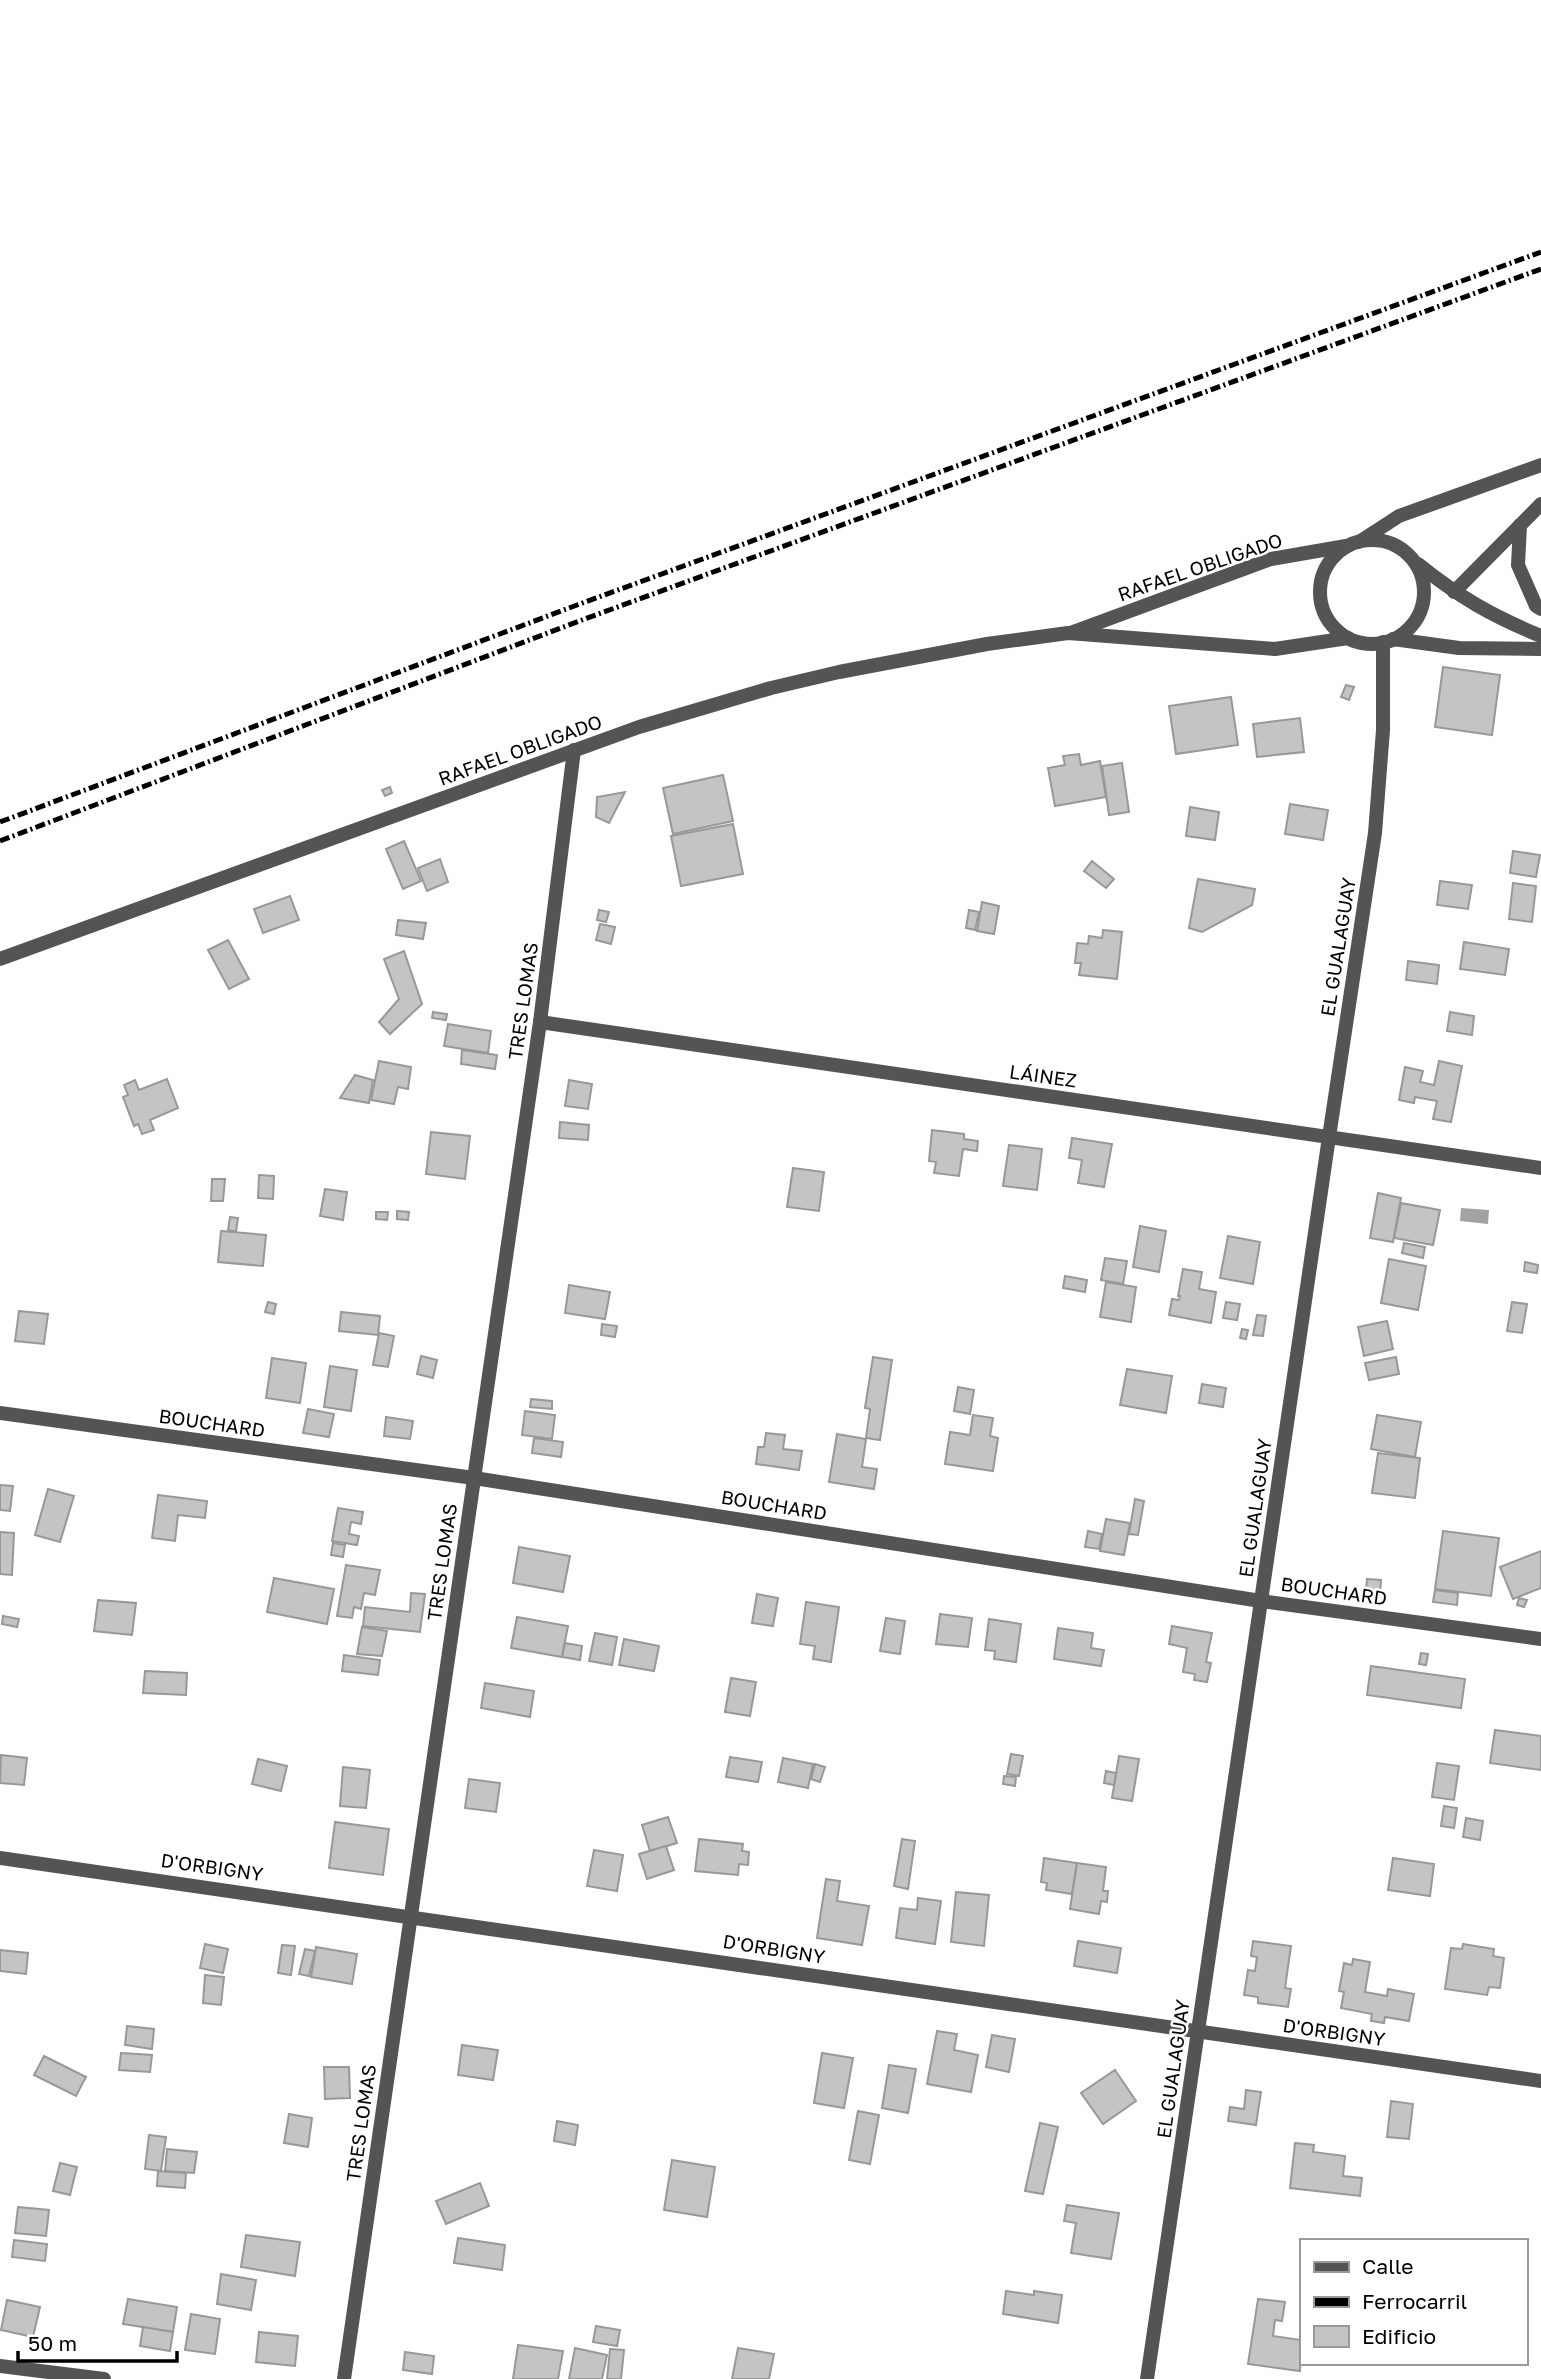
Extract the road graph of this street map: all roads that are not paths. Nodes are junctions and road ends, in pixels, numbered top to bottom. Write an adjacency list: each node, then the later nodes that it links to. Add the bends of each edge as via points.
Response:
1 (1541, 465): 4 (street, via 1399,516)
2 (1541, 504): 3 (street)
3 (1520, 525): 6 (street); 7 (street, via 1518,565)
4 (1353, 544): 5 (street, via 1388,542); 8 (street, RAFAEL OBLIGADO, via 1271,559); 10 (street, via 1330,562 1321,584 1329,619)
5 (1414, 561): 6 (street); 11 (street, via 1425,591 1420,610 1410,627)
6 (1454, 592): 9 (street)
7 (1541, 609)
8 (1068, 634): 10 (street, RAFAEL OBLIGADO, via 1275,649); 13 (street, RAFAEL OBLIGADO, via 839,672 705,707)
9 (1541, 636)
10 (1348, 638): 11 (street, via 1372,643)
11 (1388, 640): 12 (street, via 1459,648); 16 (street, EL GUALAGUAY, via 1375,833)
12 (1541, 649)
13 (574, 750): 14 (street, RAFAEL OBLIGADO); 15 (street, TRES LOMAS)
14 (0, 959)
15 (540, 1022): 16 (street, LÁINEZ); 19 (street, TRES LOMAS)
16 (1329, 1137): 17 (street, LÁINEZ); 20 (street, EL GUALAGUAY)
17 (1541, 1168)
18 (0, 1413): 19 (street, BOUCHARD)
19 (474, 1478): 20 (street, BOUCHARD); 23 (street, TRES LOMAS)
20 (1261, 1601): 21 (street, BOUCHARD); 24 (street, EL GUALAGUAY)
21 (1541, 1639)
22 (0, 1858): 23 (street, D'ORBIGNY)
23 (411, 1914): 24 (street, D'ORBIGNY); 28 (street, TRES LOMAS)
24 (1198, 2032): 25 (street, D'ORBIGNY); 29 (street, EL GUALAGUAY)
25 (1541, 2081)
26 (0, 2366): 27 (street)
27 (104, 2379)
28 (344, 2379)
29 (1147, 2379)

